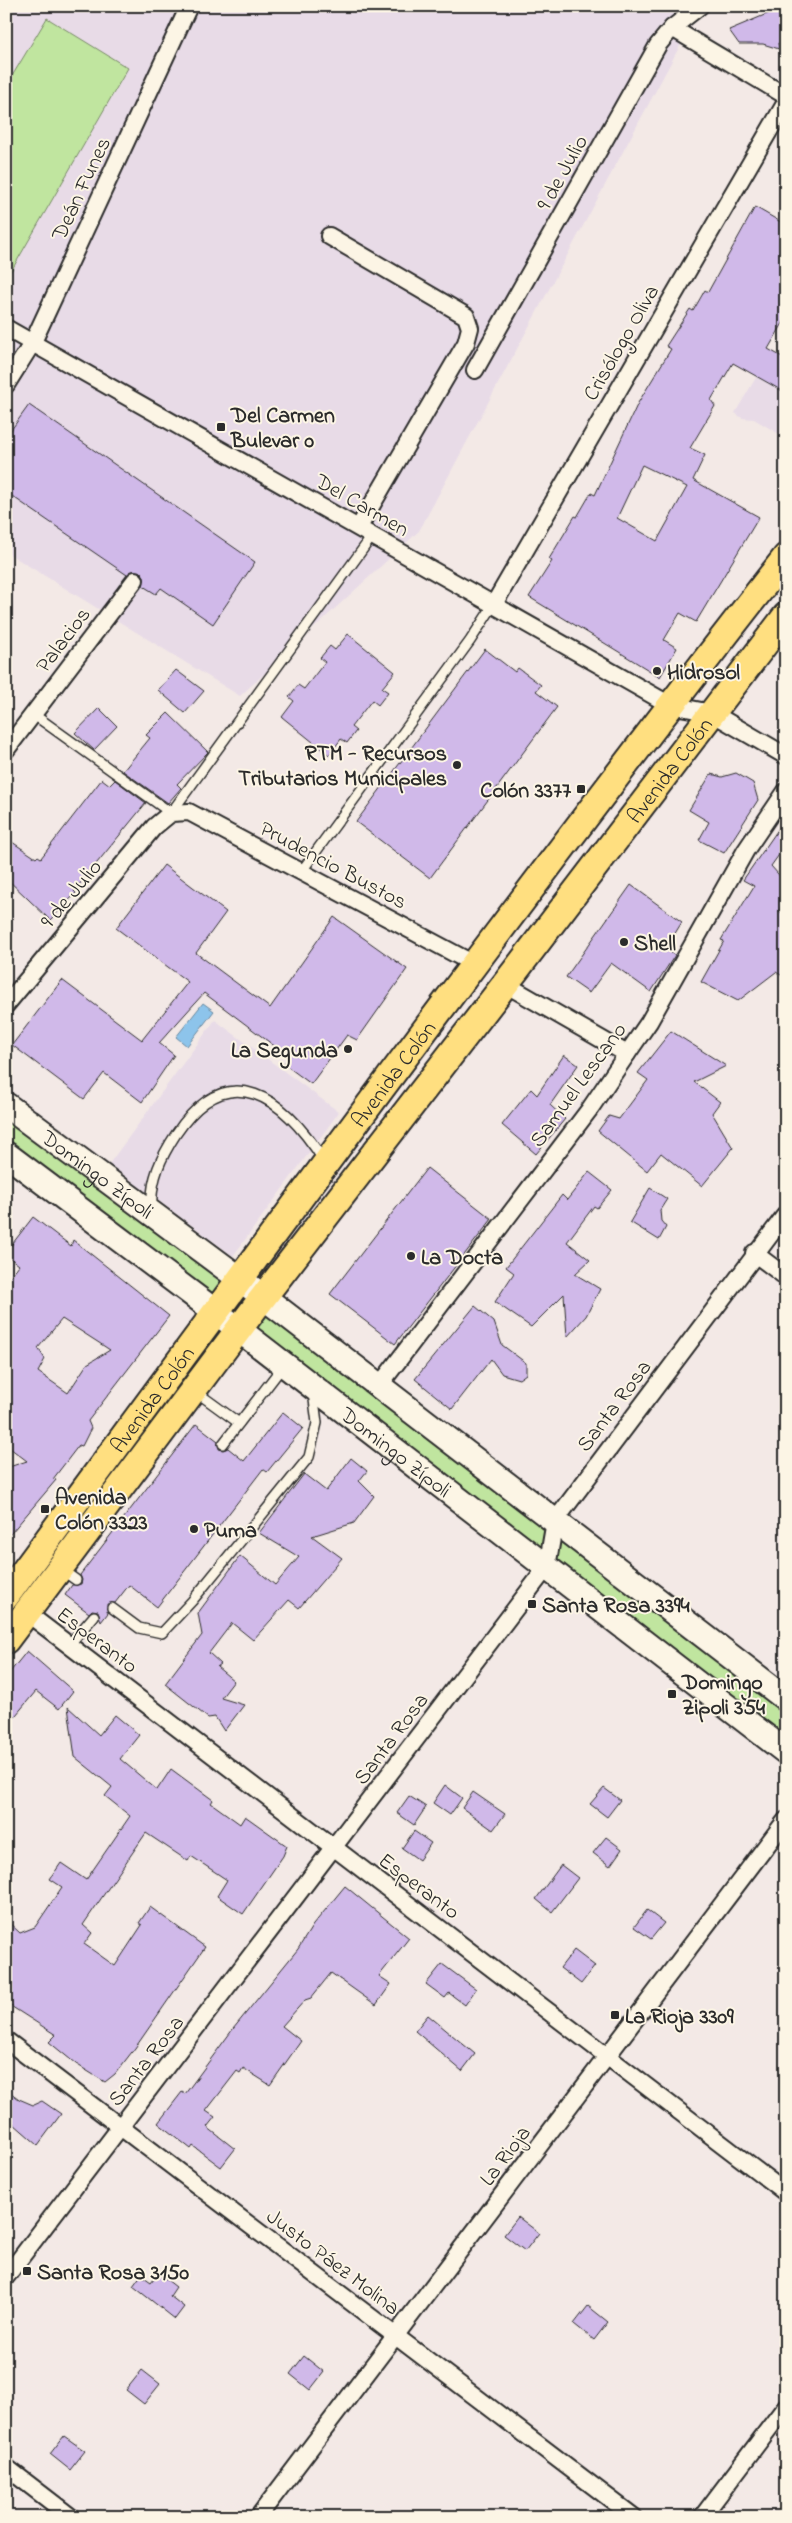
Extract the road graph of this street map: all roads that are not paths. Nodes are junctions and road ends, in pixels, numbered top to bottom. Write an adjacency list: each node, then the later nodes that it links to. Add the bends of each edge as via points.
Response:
1 (189, 6): 8 (street, Deán Funes)
2 (700, 6): 3 (street, 9 de Julio)
3 (672, 28): 4 (street); 9 (street, 9 de Julio, via 658,45)
4 (786, 96)
5 (786, 102): 14 (street, Crisólogo Oliva)
6 (329, 236): 11 (street, via 466,316 470,328 466,343)
7 (6, 328): 8 (street, Del Carmen)
8 (33, 342): 10 (street, Deán Funes); 11 (street, Del Carmen)
9 (475, 370)
10 (6, 385)
11 (366, 531): 14 (street, Del Carmen); 22 (lane)
12 (786, 557): 16 (main road, Avenida Colón)
13 (135, 580): 18 (street, Palacios)
14 (494, 604): 16 (street, Del Carmen); 23 (lane)
15 (786, 616): 17 (main road, Avenida Colón)
16 (670, 705): 17 (street, Del Carmen); 24 (main road, Avenida Colón)
17 (712, 713): 20 (street); 25 (main road, Avenida Colón)
18 (33, 714): 19 (street, Palacios); 22 (lane)
19 (6, 750)
20 (786, 756)
21 (786, 791): 27 (street, Samuel Lescano, via 746,850 649,1022)
22 (171, 813): 23 (street, Prudencio Bustos, via 189,812); 26 (street, 9 de Julio, via 154,827)
23 (301, 872): 24 (street, Prudencio Bustos)
24 (474, 964): 30 (main road, Avenida Colón)
25 (506, 984): 27 (street); 36 (main road, Avenida Colón)
26 (6, 1005)
27 (627, 1054): 40 (street, Samuel Lescano)
28 (6, 1105): 31 (main road, Domingo Zípoli)
29 (6, 1154): 37 (main road, Domingo Zípoli)
30 (326, 1164): 31 (lane, via 307,1133 278,1107 248,1092 231,1090 211,1096 186,1119 162,1156 151,1190); 35 (main road, Avenida Colón)
31 (152, 1213): 35 (main road, Domingo Zípoli)
32 (786, 1214): 33 (street, Santa Rosa)
33 (754, 1253): 34 (street); 45 (street, Santa Rosa)
34 (786, 1276)
35 (240, 1279): 36 (main road, Domingo Zípoli); 37 (main road, Avenida Colón)
36 (263, 1297): 38 (main road, Avenida Colón); 40 (main road, Domingo Zípoli)
37 (216, 1312): 38 (main road, Domingo Zípoli); 47 (main road, Avenida Colón)
38 (238, 1330): 39 (main road, Domingo Zípoli); 42 (main road, Avenida Colón)
39 (283, 1365): 41 (main road, Domingo Zípoli); 43 (lane)
40 (379, 1386): 45 (main road, Domingo Zípoli)
41 (312, 1387): 46 (main road, Domingo Zípoli); 48 (lane, via 318,1423 309,1457 192,1601 162,1633 140,1628)
42 (193, 1390): 43 (lane); 49 (main road, Avenida Colón, via 68,1574)
43 (239, 1423): 44 (lane)
44 (223, 1444)
45 (555, 1521): 46 (street, Santa Rosa); 53 (main road, Domingo Zípoli)
46 (547, 1568): 54 (main road, Domingo Zípoli); 56 (street, Santa Rosa)
47 (6, 1596)
48 (112, 1608)
49 (27, 1613): 51 (main road, Avenida Colón); 52 (street, Esperanto)
50 (94, 1616): 52 (lane)
51 (6, 1640)
52 (70, 1645): 56 (street, Esperanto)
53 (786, 1699)
54 (786, 1752)
55 (786, 1820): 58 (street, La Rioja)
56 (335, 1849): 58 (street, Esperanto); 59 (street, Santa Rosa)
57 (6, 2040): 59 (street, Justo Páez Molina)
58 (607, 2056): 60 (street, Esperanto); 62 (street, La Rioja)
59 (121, 2128): 61 (street, Santa Rosa); 62 (street, Justo Páez Molina)
60 (786, 2193)
61 (6, 2277)
62 (395, 2336): 66 (street, La Rioja); 67 (street, Justo Páez Molina)
63 (786, 2406): 68 (street)
64 (6, 2467): 65 (street)
65 (71, 2517)
66 (258, 2517)
67 (634, 2517)
68 (702, 2517)

